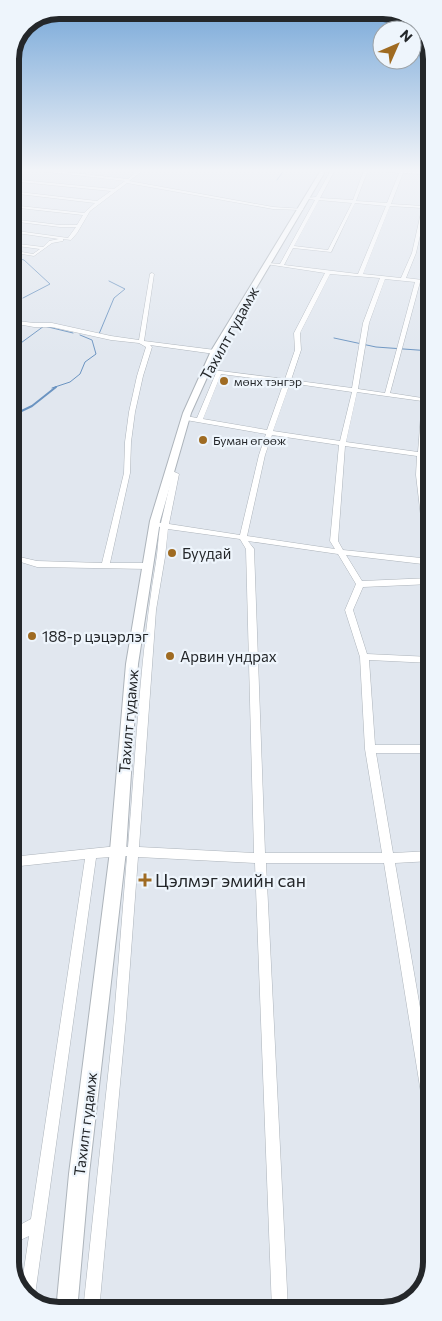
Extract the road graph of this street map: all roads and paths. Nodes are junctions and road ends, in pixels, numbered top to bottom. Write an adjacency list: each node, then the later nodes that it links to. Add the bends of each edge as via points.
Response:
1 (19, 232): 8 (street)
2 (74, 232): 8 (street)
3 (293, 232): 13 (main road, Тахилт гудамж)
4 (298, 232): 10 (street)
5 (339, 232): 10 (street, via 329,250)
6 (377, 232): 16 (street)
7 (420, 232): 18 (street)
8 (66, 240): 11 (street, via 51,242)
9 (19, 245): 11 (street)
10 (292, 247): 13 (street)
11 (44, 248): 12 (street, via 34,255)
12 (19, 252)
13 (275, 265): 14 (street); 25 (main road, Тахилт гудамж)
14 (328, 272): 16 (street); 27 (street, via 297,333 298,350)
15 (152, 274): 24 (street)
16 (360, 274): 17 (street)
17 (383, 277): 18 (street); 28 (street, via 366,323)
18 (403, 279): 19 (street)
19 (418, 281): 20 (street); 29 (street)
20 (423, 281)
21 (19, 322): 22 (street)
22 (22, 323): 23 (street); 24 (street, via 52,324)
23 (19, 325)
24 (143, 343): 25 (street); 43 (street, via 149,348 132,412 127,473)
25 (215, 352): 26 (main road, Тахилт гудамж)
26 (213, 371): 27 (street); 31 (main road, Тахилт гудамж)
27 (287, 382): 28 (street); 33 (street)
28 (355, 390): 29 (street); 34 (street)
29 (387, 395): 30 (street)
30 (423, 400)
31 (192, 419): 33 (street); 38 (main road, Тахилт гудамж, via 170,472)
32 (423, 422): 35 (street)
33 (270, 432): 34 (street); 39 (street)
34 (343, 442): 35 (street); 40 (street, via 334,542)
35 (420, 454): 36 (street); 37 (street)
36 (423, 455)
37 (423, 504)
38 (159, 525): 39 (street); 44 (main road, Тахилт гудамж); 50 (street, via 161,557)
39 (242, 539): 40 (street); 59 (street, via 250,549)
40 (340, 552): 42 (street); 46 (street)
41 (19, 559): 43 (street, via 37,564)
42 (423, 561)
43 (105, 566): 44 (street)
44 (148, 566): 49 (main road, Тахилт гудамж)
45 (423, 581): 46 (street)
46 (360, 584): 47 (street, via 349,610)
47 (364, 657): 48 (street); 53 (street)
48 (423, 660)
49 (132, 664): 50 (street); 52 (main road, Тахилт гудамж)
50 (147, 666): 51 (street)
51 (143, 714): 52 (street); 56 (street)
52 (128, 715): 55 (main road, Тахилт гудамж)
53 (370, 749): 54 (street); 60 (street)
54 (423, 749)
55 (118, 851): 56 (street); 57 (street); 66 (main road, Тахилт гудамж)
56 (133, 852): 59 (street); 67 (street)
57 (91, 854): 61 (street); 63 (street)
58 (423, 856): 60 (street)
59 (260, 858): 60 (street); 68 (street)
60 (387, 858): 62 (street)
61 (19, 861)
62 (423, 1066)
63 (38, 1224): 64 (street); 65 (street)
64 (19, 1234)
65 (29, 1288)
66 (67, 1302)
67 (92, 1302)
68 (280, 1302)

